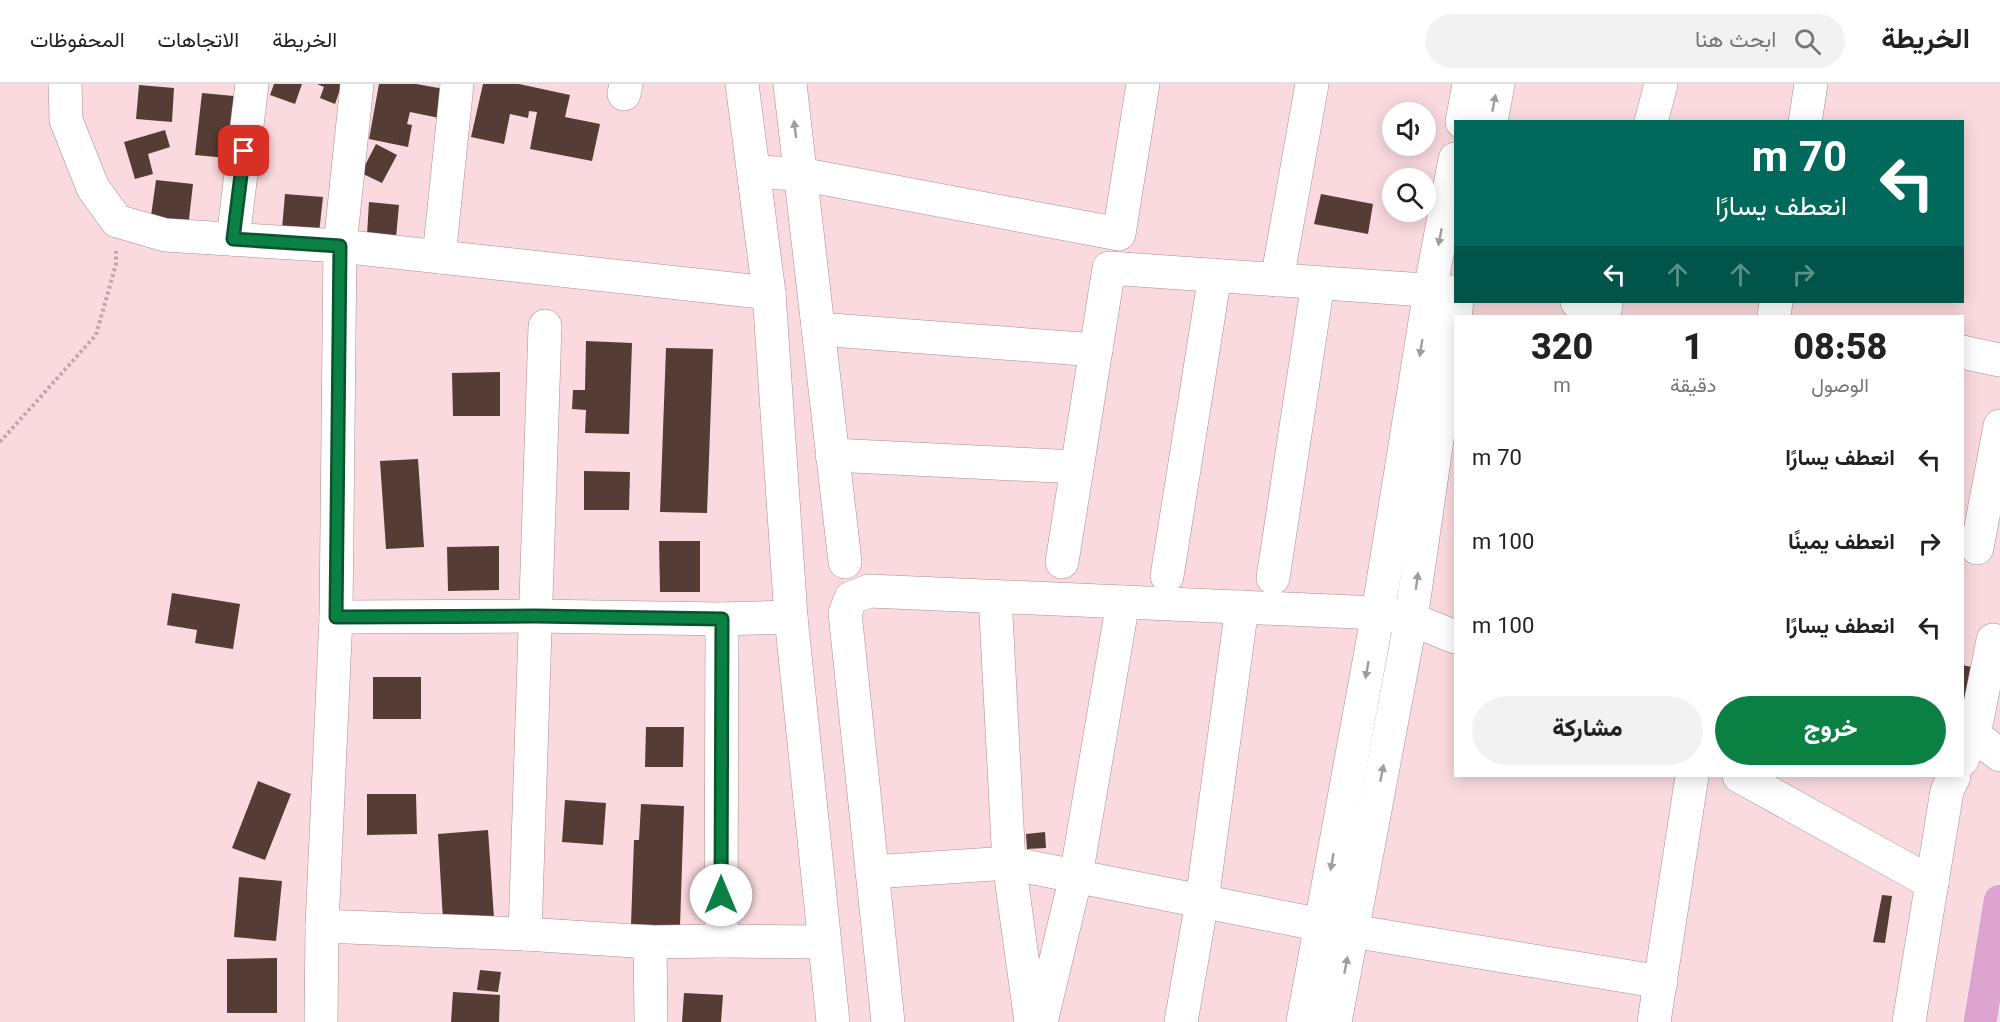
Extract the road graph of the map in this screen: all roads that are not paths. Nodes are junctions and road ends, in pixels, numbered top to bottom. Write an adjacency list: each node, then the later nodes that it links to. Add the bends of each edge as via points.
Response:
1 (66, 84): 20 (street, via 66,120 93,188 117,221 165,235)
2 (252, 84): 20 (street)
3 (357, 84): 21 (street)
4 (457, 84): 22 (street)
5 (742, 84): 17 (street)
6 (790, 84): 18 (street, one-way to 6)
7 (1143, 84): 18 (street, via 1119,234)
8 (1312, 84): 24 (street)
9 (1469, 84): 13 (street)
10 (1498, 84): 14 (street, one-way to 10)
11 (1661, 84): 15 (street)
12 (1811, 84): 16 (street)
13 (1462, 120)
14 (1491, 120)
15 (1652, 120)
16 (1805, 120)
17 (753, 172): 18 (street); 26 (street)
18 (800, 174): 29 (street)
19 (1454, 176): 27 (street, one-way to 27)
20 (233, 239): 21 (street)
21 (340, 246): 22 (street); 46 (street)
22 (439, 257): 26 (street)
23 (1215, 275): 24 (street); 30 (street, via 1109,268); 39 (street)
24 (1277, 280): 25 (street)
25 (1318, 283): 27 (street); 40 (street)
26 (769, 293): 47 (street)
27 (1447, 295): 44 (street, one-way to 44); 49 (street, one-way to 27)
28 (545, 326): 45 (street)
29 (818, 329): 30 (street); 34 (street)
30 (1096, 350): 35 (street)
31 (1964, 352): 32 (street)
32 (2000, 360)
33 (2000, 426): 36 (street)
34 (832, 455): 35 (street); 37 (street)
35 (1077, 467): 38 (street)
36 (1980, 549)
37 (845, 562)
38 (1062, 562)
39 (1167, 576)
40 (1273, 578)
41 (995, 596): 42 (street); 58 (street); 59 (street, via 869,591 851,598 845,613)
42 (1123, 602): 43 (street); 60 (street)
43 (1242, 607): 44 (street); 62 (street)
44 (1378, 613): 49 (street); 65 (street, one-way to 65)
45 (535, 616): 46 (street); 48 (street); 66 (street)
46 (336, 617): 64 (street)
47 (791, 617): 48 (street); 69 (street)
48 (722, 619): 67 (street)
49 (1411, 619): 50 (street); 65 (street, one-way to 49)
50 (1454, 637)
51 (1996, 638): 52 (street, via 1979,651); 53 (street)
52 (1972, 667)
53 (1965, 725): 54 (street)
54 (2000, 755)
55 (1692, 777): 71 (street)
56 (1740, 777): 61 (street)
57 (1954, 777): 61 (street, via 1947,791)
58 (1009, 863): 59 (street); 60 (street); 76 (street)
59 (872, 872): 75 (street)
60 (1076, 876): 62 (street); 77 (street)
61 (1932, 883): 82 (street)
62 (1202, 901): 65 (street); 78 (street)
63 (2000, 901): 70 (main road)
64 (322, 926): 66 (street); 72 (street)
65 (1336, 928): 71 (street); 79 (street); 80 (street, one-way to 65)
66 (525, 934): 68 (street)
67 (721, 941): 68 (street); 69 (street)
68 (650, 942): 73 (street)
69 (824, 942): 74 (street)
70 (1994, 969): 83 (main road)
71 (1661, 982): 81 (street)
72 (321, 1022)
73 (651, 1022)
74 (832, 1022)
75 (888, 1022)
76 (1030, 1022)
77 (1041, 1022)
78 (1181, 1022)
79 (1303, 1022)
80 (1335, 1022)
81 (1654, 1022)
82 (1909, 1022)
83 (1980, 1022)

